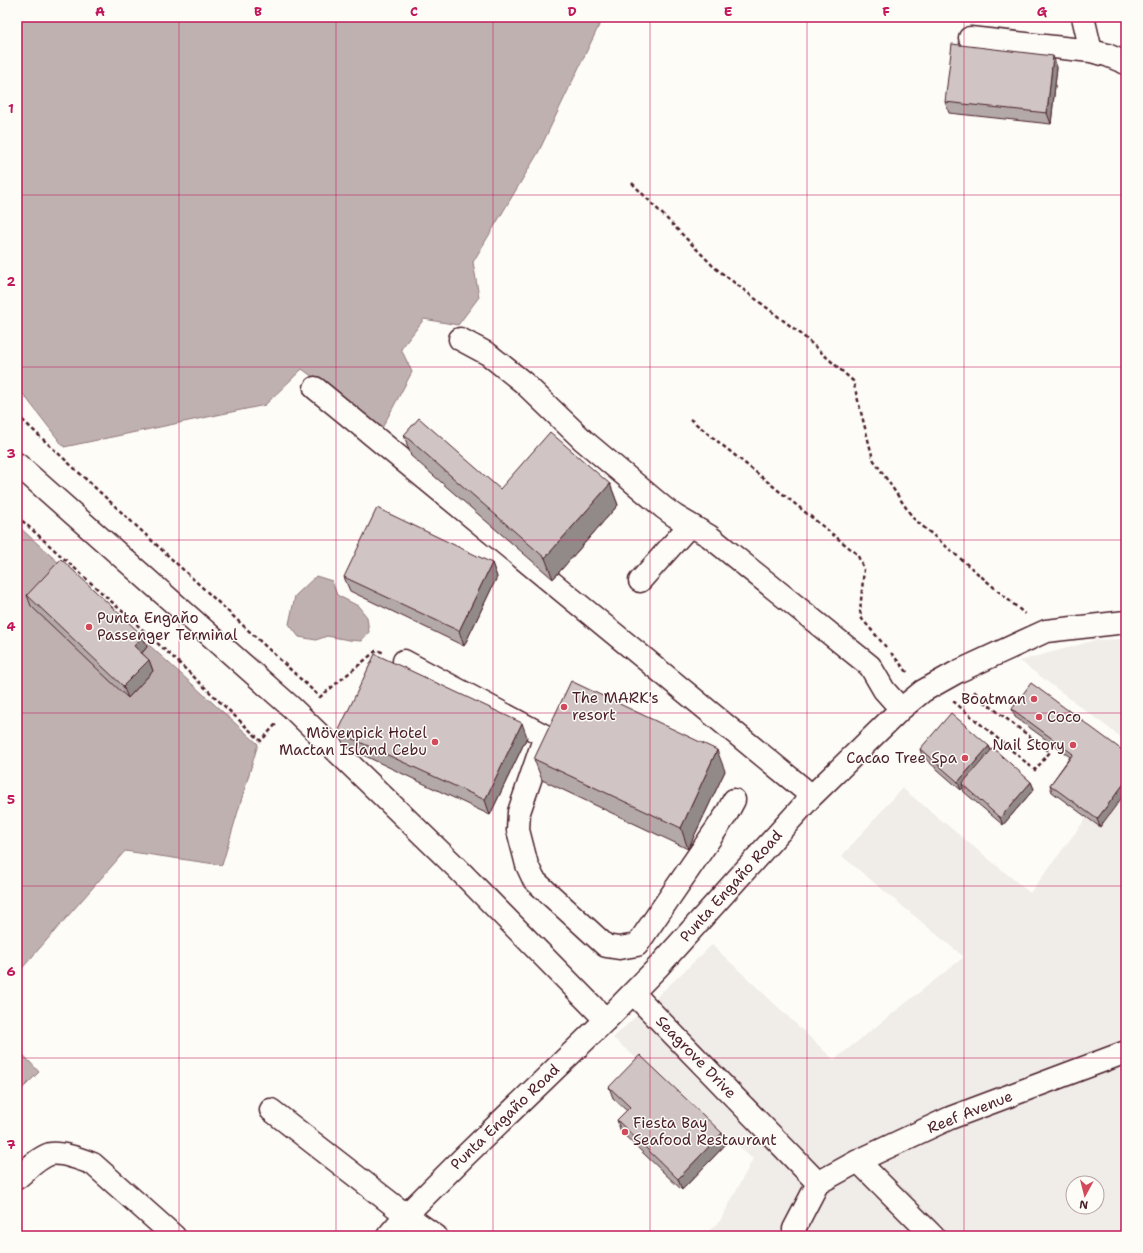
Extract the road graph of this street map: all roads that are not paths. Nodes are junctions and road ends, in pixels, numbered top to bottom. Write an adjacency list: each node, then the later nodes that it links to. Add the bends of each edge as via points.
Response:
1 (1082, 17): 3 (street)
2 (970, 38): 3 (street)
3 (1091, 51): 4 (street)
4 (1126, 63)
5 (460, 339): 8 (street, via 488,354 524,383 583,440 675,516)
6 (315, 388): 13 (street)
7 (17, 464): 18 (street, via 291,707 456,867)
8 (690, 525): 9 (street); 12 (street, via 710,536 870,666 884,690)
9 (640, 582)
10 (1126, 622): 12 (street, Punta Engaño Road, via 1046,631 957,672 929,688)
11 (404, 661): 15 (street, via 545,736 518,812 518,830 527,865 534,880 606,946 619,948)
12 (901, 709): 13 (street, Punta Engaño Road)
13 (812, 796): 16 (street, Punta Engaño Road)
14 (734, 800): 15 (street)
15 (637, 945): 16 (street)
16 (659, 966): 17 (street, Punta Engaño Road)
17 (633, 993): 18 (street, Punta Engaño Road); 23 (street, Seagrove Drive)
18 (606, 1020): 24 (street, Punta Engaño Road)
19 (1126, 1052): 21 (street, Reef Avenue, via 950,1118)
20 (271, 1110): 24 (street)
21 (858, 1161): 23 (street, Reef Avenue); 29 (street)
22 (17, 1178): 25 (street, via 38,1160 51,1154 77,1157 93,1164)
23 (818, 1182): 28 (street, via 794,1229)
24 (406, 1215): 26 (street, Punta Engaño Road); 27 (street)
25 (174, 1236)
26 (388, 1236)
27 (436, 1236)
28 (796, 1236)
29 (932, 1236)

